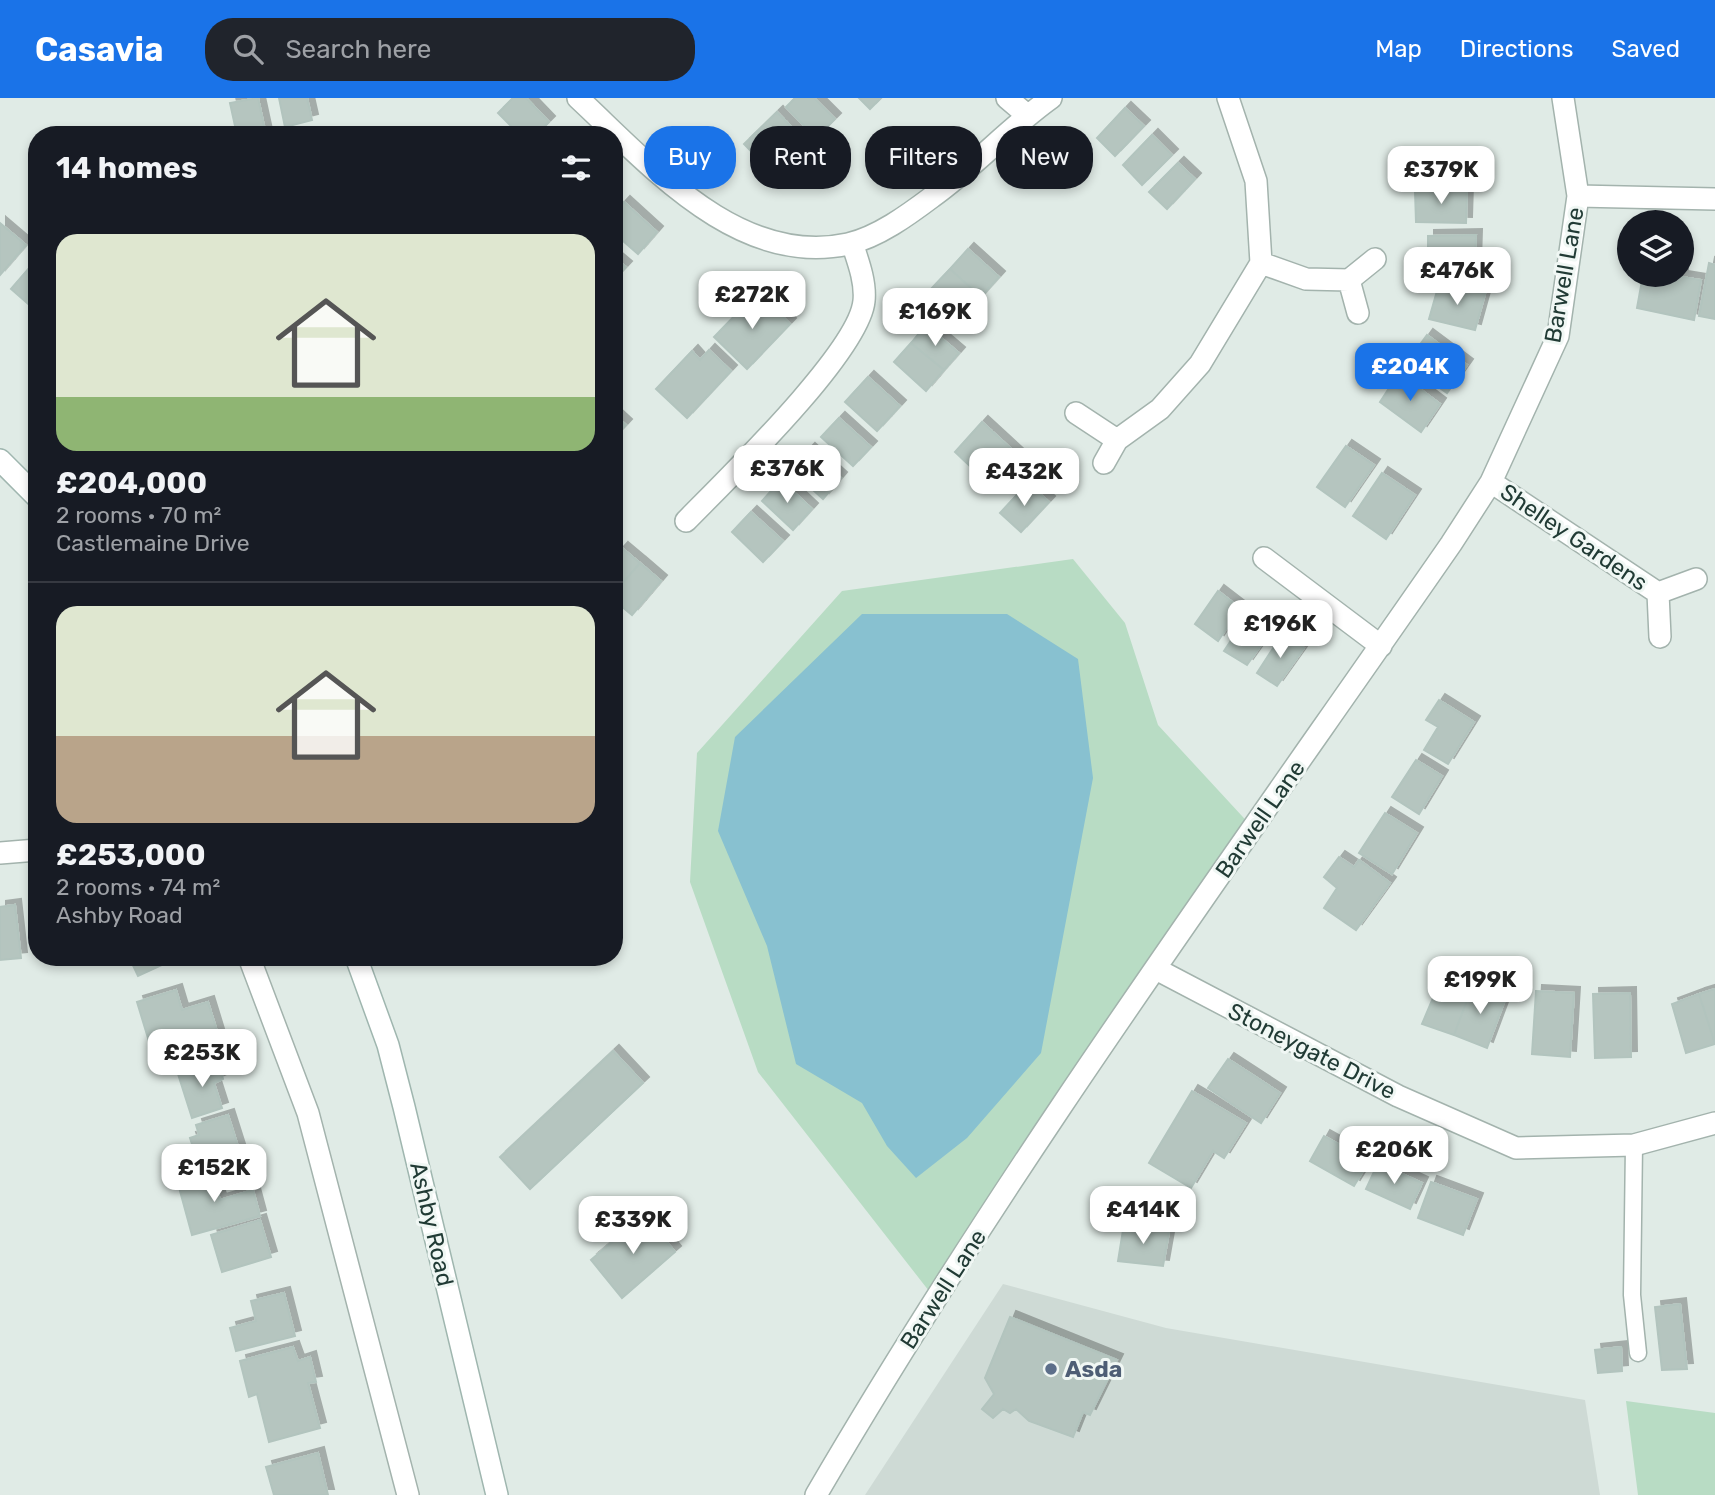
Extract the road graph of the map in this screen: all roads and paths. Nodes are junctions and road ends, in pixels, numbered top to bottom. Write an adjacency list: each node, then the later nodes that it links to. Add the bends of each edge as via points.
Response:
1 (578, 98): 7 (street)
2 (1007, 98): 6 (street)
3 (1051, 98): 6 (street)
4 (1228, 98): 13 (street, via 1256,181)
5 (1563, 98): 9 (street, Barwell Lane)
6 (1027, 116): 11 (street, via 935,195 898,221)
7 (602, 126)
8 (623, 150): 11 (street, via 731,226 795,246)
9 (1578, 196): 10 (street); 20 (street, Barwell Lane, via 1558,335)
10 (1715, 199)
11 (852, 243): 22 (street, via 864,302 853,333 809,391)
12 (1375, 259): 14 (street)
13 (1261, 263): 14 (street, via 1306,279); 17 (street, via 1200,364 1160,410)
14 (1349, 280): 15 (street)
15 (1358, 313)
16 (1076, 413): 17 (street)
17 (1117, 440): 19 (street)
18 (0, 460): 21 (street)
19 (1104, 463)
20 (1491, 482): 25 (street, Shelley Gardens); 27 (street, Barwell Lane)
21 (28, 488)
22 (686, 521)
23 (1264, 558): 27 (street)
24 (1696, 579): 25 (street, Shelley Gardens)
25 (1658, 593): 26 (street, Shelley Gardens)
26 (1660, 637)
27 (1381, 646): 32 (street, Barwell Lane)
28 (28, 851): 29 (street)
29 (0, 853)
30 (252, 966): 36 (street, via 308,1113)
31 (359, 966): 37 (street, Ashby Road, via 388,1045)
32 (1156, 969): 34 (street, Stoneygate Drive, via 1398,1096 1516,1148); 38 (street, Barwell Lane, via 886,1375)
33 (1715, 1123): 34 (street, Stoneygate Drive)
34 (1634, 1145): 35 (lane, via 1632,1295)
35 (1638, 1353)
36 (408, 1495)
37 (497, 1495)
38 (816, 1495)

